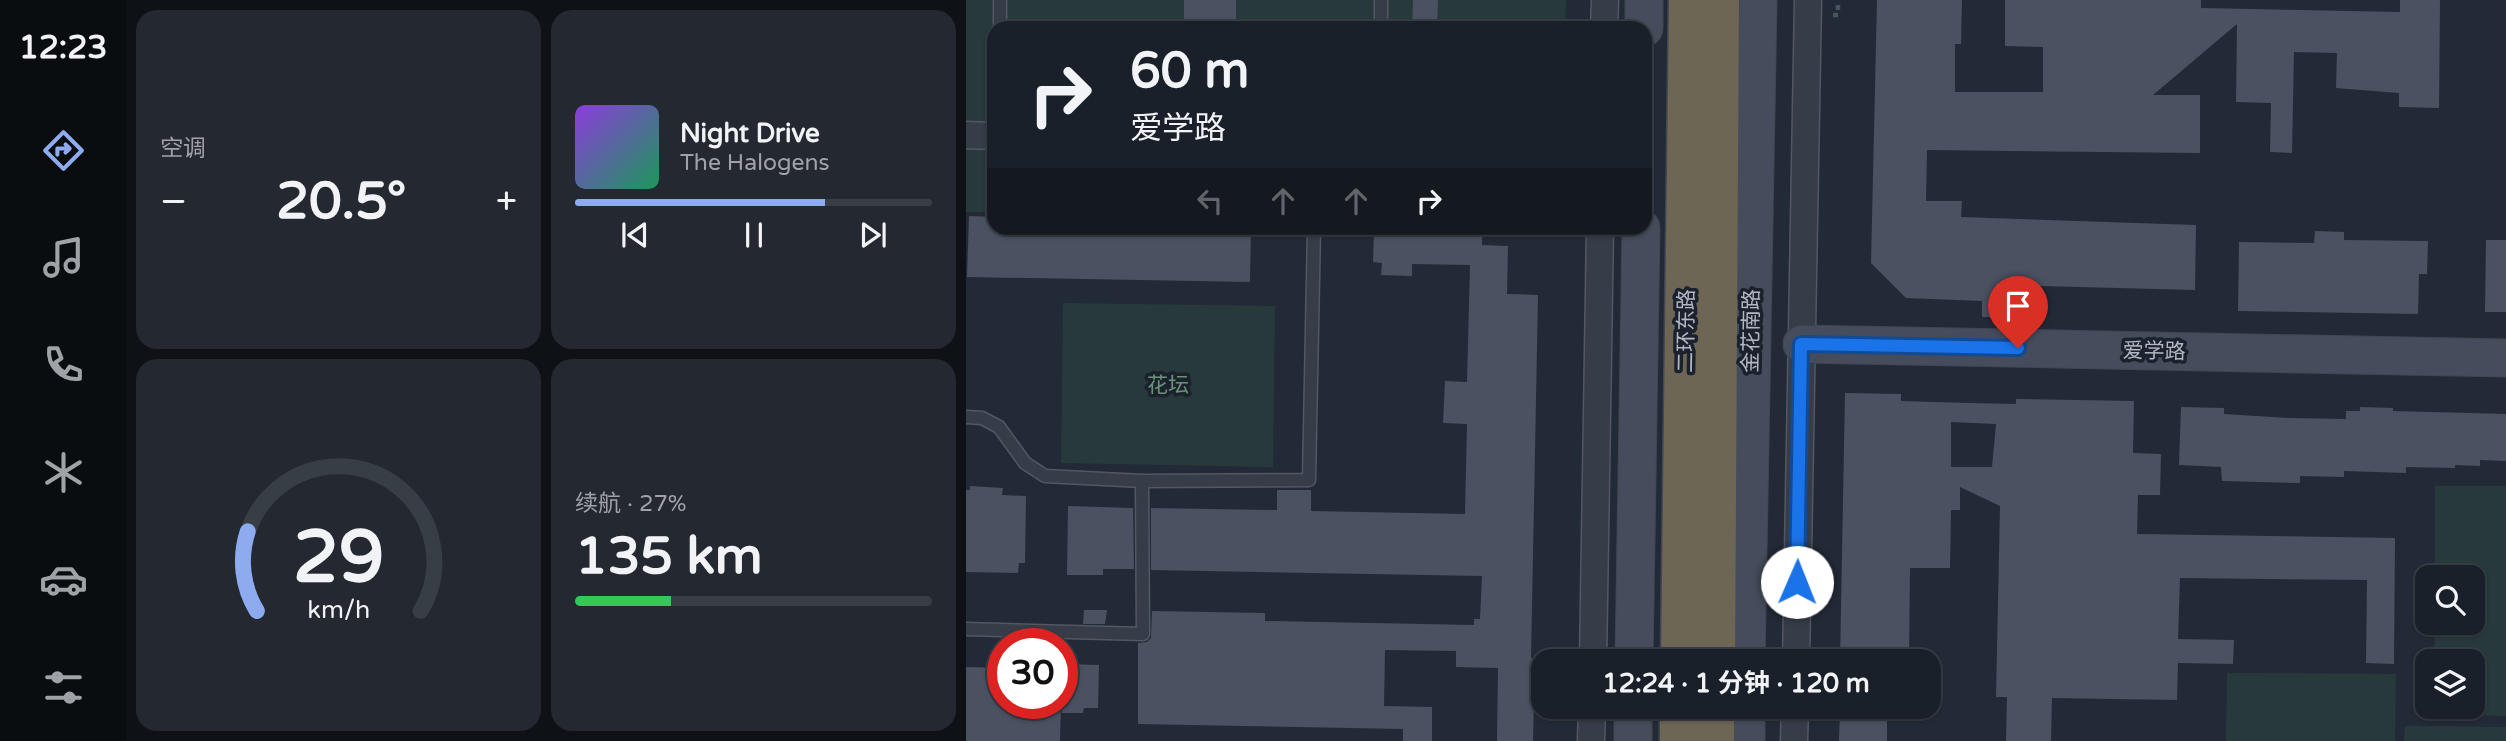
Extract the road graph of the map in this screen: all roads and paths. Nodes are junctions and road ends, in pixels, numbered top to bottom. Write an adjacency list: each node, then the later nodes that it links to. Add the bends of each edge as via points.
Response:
1 (1381, 0): 12 (lane)
2 (1605, 0): 13 (street)
3 (1644, 0): 14 (main road)
4 (1688, 0): 17 (highway, 二环东路)
5 (1720, 0): 17 (highway, 二环东路)
6 (1758, 0): 30 (main road, 金花南路)
7 (1808, 0): 21 (street)
8 (1838, 0): 10 (path)
9 (1003, 3): 11 (lane)
10 (1838, 15)
11 (1001, 21)
12 (1381, 21)
13 (1604, 21)
14 (1644, 21)
15 (966, 135): 16 (street)
16 (987, 136)
17 (1703, 193): 28 (highway, 二环东路); 29 (highway, 二环东路)
18 (1314, 235): 24 (lane, via 1309,480)
19 (1601, 235): 26 (street)
20 (1641, 235): 27 (main road)
21 (1801, 344): 22 (main road, 爱学路); 31 (street)
22 (2506, 358)
23 (966, 417): 24 (lane, via 982,418 999,427 1025,463 1045,476)
24 (1142, 481): 25 (lane, via 1143,634)
25 (966, 629)
26 (1592, 649)
27 (1634, 649)
28 (1681, 649)
29 (1716, 649)
30 (1746, 649)
31 (1796, 649)
32 (1592, 719): 38 (street)
33 (1633, 719): 39 (main road)
34 (1679, 719): 40 (highway)
35 (1715, 719): 41 (highway)
36 (1746, 719): 42 (main road)
37 (1795, 719): 43 (street)
38 (1591, 741)
39 (1633, 741)
40 (1679, 741)
41 (1715, 741)
42 (1746, 741)
43 (1794, 741)

